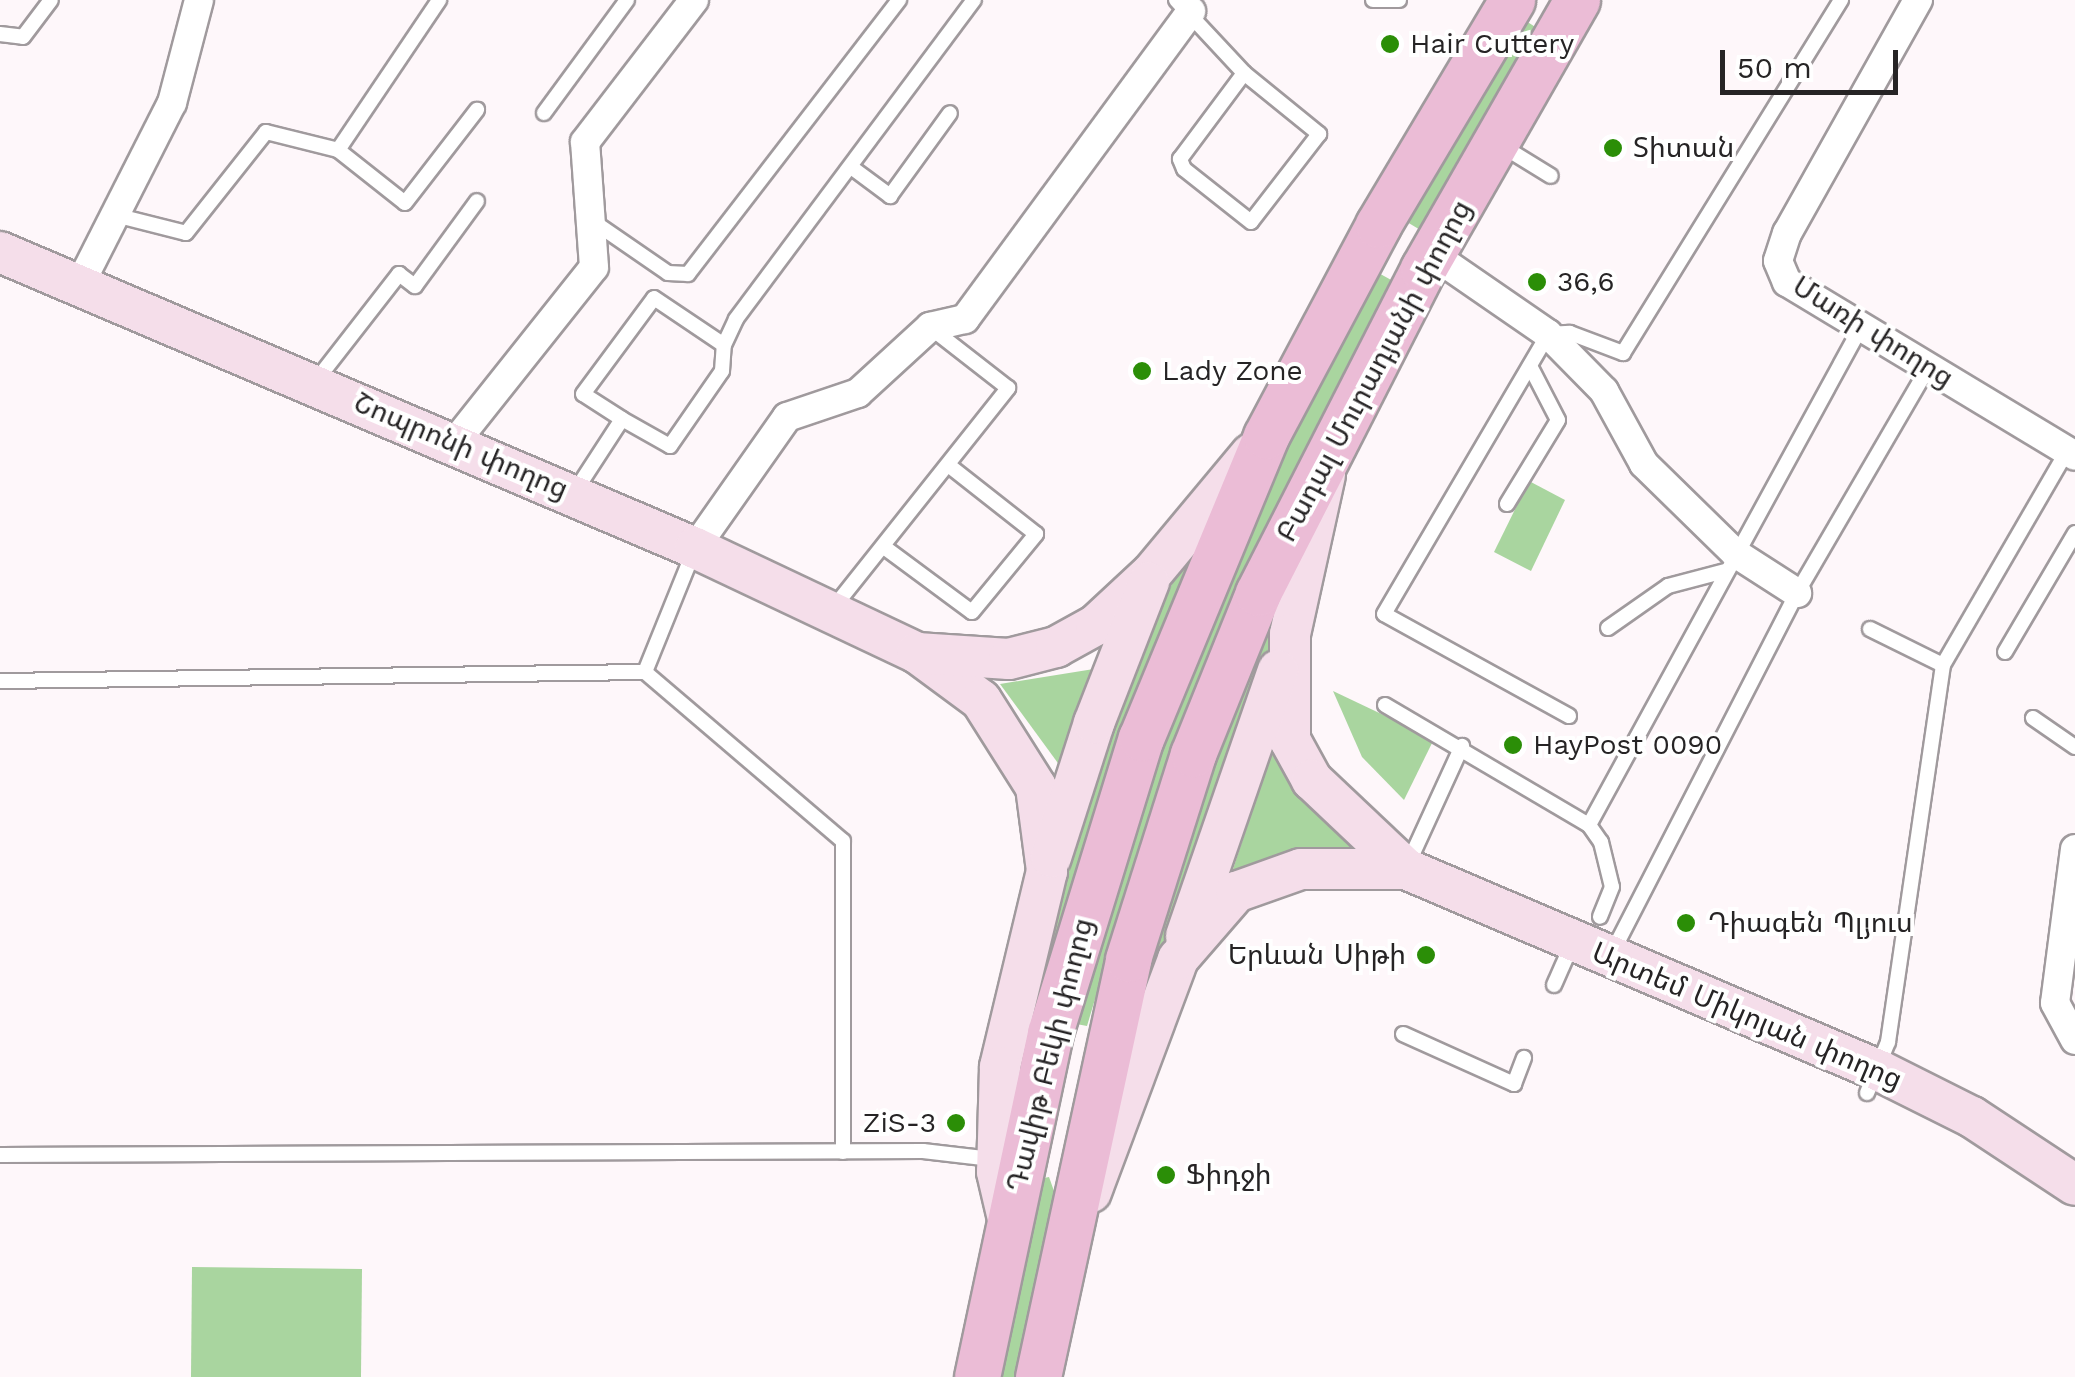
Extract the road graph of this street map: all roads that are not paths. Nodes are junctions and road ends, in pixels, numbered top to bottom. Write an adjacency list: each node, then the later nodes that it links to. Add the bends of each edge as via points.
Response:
1 (51, 0): 15 (lane, via 23,37)
2 (199, 0): 25 (street, via 172,103)
3 (439, 0): 21 (lane)
4 (627, 0): 18 (lane)
5 (694, 0): 26 (street, via 586,142)
6 (899, 0): 26 (lane, via 688,274 668,273)
7 (974, 0): 22 (lane)
8 (1372, 0): 9 (lane)
9 (1398, 0)
10 (1512, 0): 27 (main road, Բադալ Մուրադյանի փողոց)
11 (1841, 0): 33 (lane, via 1623,353 1570,333)
12 (1918, 0): 32 (street, Մառի փողոց, via 1787,233 1778,261 1787,282)
13 (1189, 4): 16 (lane); 31 (street, via 965,320)
14 (1563, 10): 20 (main road, Բադալ Մուրադյանի փողոց)
15 (0, 34)
16 (1244, 72): 16 (lane, via 1319,134 1251,222 1180,159)
17 (478, 110): 21 (lane, via 405,203)
18 (544, 113)
19 (950, 113): 22 (lane, via 890,196)
20 (1497, 143): 23 (lane); 29 (main road, Բադալ Մուրադյանի փողոց)
21 (338, 150): 25 (lane, via 266,132 186,233)
22 (851, 167): 34 (lane)
23 (1552, 176)
24 (476, 201): 37 (lane, via 415,286 399,274)
25 (114, 214): 30 (street)
26 (591, 220): 40 (street, via 594,266)
27 (1378, 225): 29 (main road, via 1394,256); 39 (main road, Բադալ Մուրադյանի փողոց)
28 (0, 252): 30 (main road, Շոպրոնի փողոց)
29 (1432, 254): 33 (street); 42 (main road, Բադալ Մուրադյանի փողոց)
30 (80, 284): 37 (main road, Շոպրոնի փողոց)
31 (930, 327): 43 (lane, via 1008,388); 48 (street, via 858,393 787,417)
32 (1861, 327): 36 (street, Մառի փողոց); 49 (lane)
33 (1548, 334): 35 (lane); 49 (street, via 1604,391 1644,464)
34 (724, 345): 38 (lane, via 722,371 670,446); 38 (lane, via 654,298 583,394)
35 (1530, 366): 45 (lane, via 1558,420); 62 (lane, via 1384,614)
36 (1928, 368): 41 (street, Մառի փողոց); 51 (lane)
37 (314, 383): 40 (main road, Շոպրոնի փողոց)
38 (622, 419): 44 (lane)
39 (1266, 436): 50 (main road); 64 (main road, Բադալ Մուրադյանի փողոց)
40 (454, 442): 44 (main road, Շոպրոնի փողոց)
41 (2071, 454): 58 (lane)
42 (1328, 461): 55 (main road, Արտեմ Միկոյան փողոց); 67 (main road, Բադալ Մուրադյանի փողոց, via 1258,594)
43 (951, 467): 47 (lane); 47 (lane, via 1036,534 972,612)
44 (574, 494): 48 (main road, Շոպրոնի փողոց)
45 (1507, 504)
46 (2075, 533): 57 (lane)
47 (884, 547): 52 (lane)
48 (695, 548): 52 (main road, Շոպրոնի փողոց); 59 (lane)
49 (1730, 562): 51 (street); 53 (lane, via 1668,586); 68 (lane)
50 (1152, 573): 56 (main road, via 1096,625 1056,648 1010,658); 71 (main road)
51 (1797, 594): 73 (lane)
52 (831, 610): 56 (main road, Շոպրոնի փողոց)
53 (1608, 628)
54 (1870, 629): 58 (lane)
55 (1290, 634): 70 (main road, Արտեմ Միկոյան փողոց, via 1290,740 1312,780); 74 (main road)
56 (916, 652): 71 (main road, via 981,700 1008,734 1036,787)
57 (2005, 652)
58 (1943, 665): 80 (lane)
59 (645, 672): 60 (lane); 81 (lane, via 842,841)
60 (0, 681)
61 (1385, 705): 65 (lane)
62 (1568, 716)
63 (2033, 718): 66 (lane)
64 (1141, 738): 83 (main road, Դավիթ Բեկի փողոց)
65 (1462, 746): 68 (lane); 70 (lane)
66 (2075, 747)
67 (1193, 754): 84 (main road, Դավիթ Բեկի փողոց, via 1128,958)
68 (1589, 825): 72 (lane, via 1601,842 1612,887)
69 (2075, 849): 75 (street)
70 (1406, 870): 72 (main road, Արտեմ Միկոյան փողոց); 74 (main road, Արտեմ Միկոյան փողոց, via 1301,869 1236,892)
71 (1047, 871): 83 (main road, via 1000,1066)
72 (1587, 929): 73 (main road, Արտեմ Միկոյան փողոց); 76 (lane)
73 (1610, 956): 80 (main road, Արտեմ Միկոյան փողոց)
74 (1178, 959): 86 (main road, Արտեմ Միկոյան փողոց, via 1101,1174)
75 (2066, 966): 78 (street, via 2055,1003)
76 (1554, 985)
77 (1404, 1034): 79 (lane, via 1514,1084)
78 (2075, 1040)
79 (1524, 1058)
80 (1873, 1082): 85 (main road, Արտեմ Միկոյան փողոց, via 1972,1117)
81 (842, 1152): 82 (lane); 83 (lane)
82 (0, 1155)
83 (1009, 1158): 84 (main road, via 1058,1141 1072,1150); 87 (main road, Դավիթ Բեկի փողոց, via 1008,1223)
84 (1080, 1170): 86 (main road, Դավիթ Բեկի փողոց)
85 (2075, 1185)
86 (1066, 1234): 88 (main road, Դավիթ Բեկի փողոց)
87 (978, 1377)
88 (1038, 1377)

